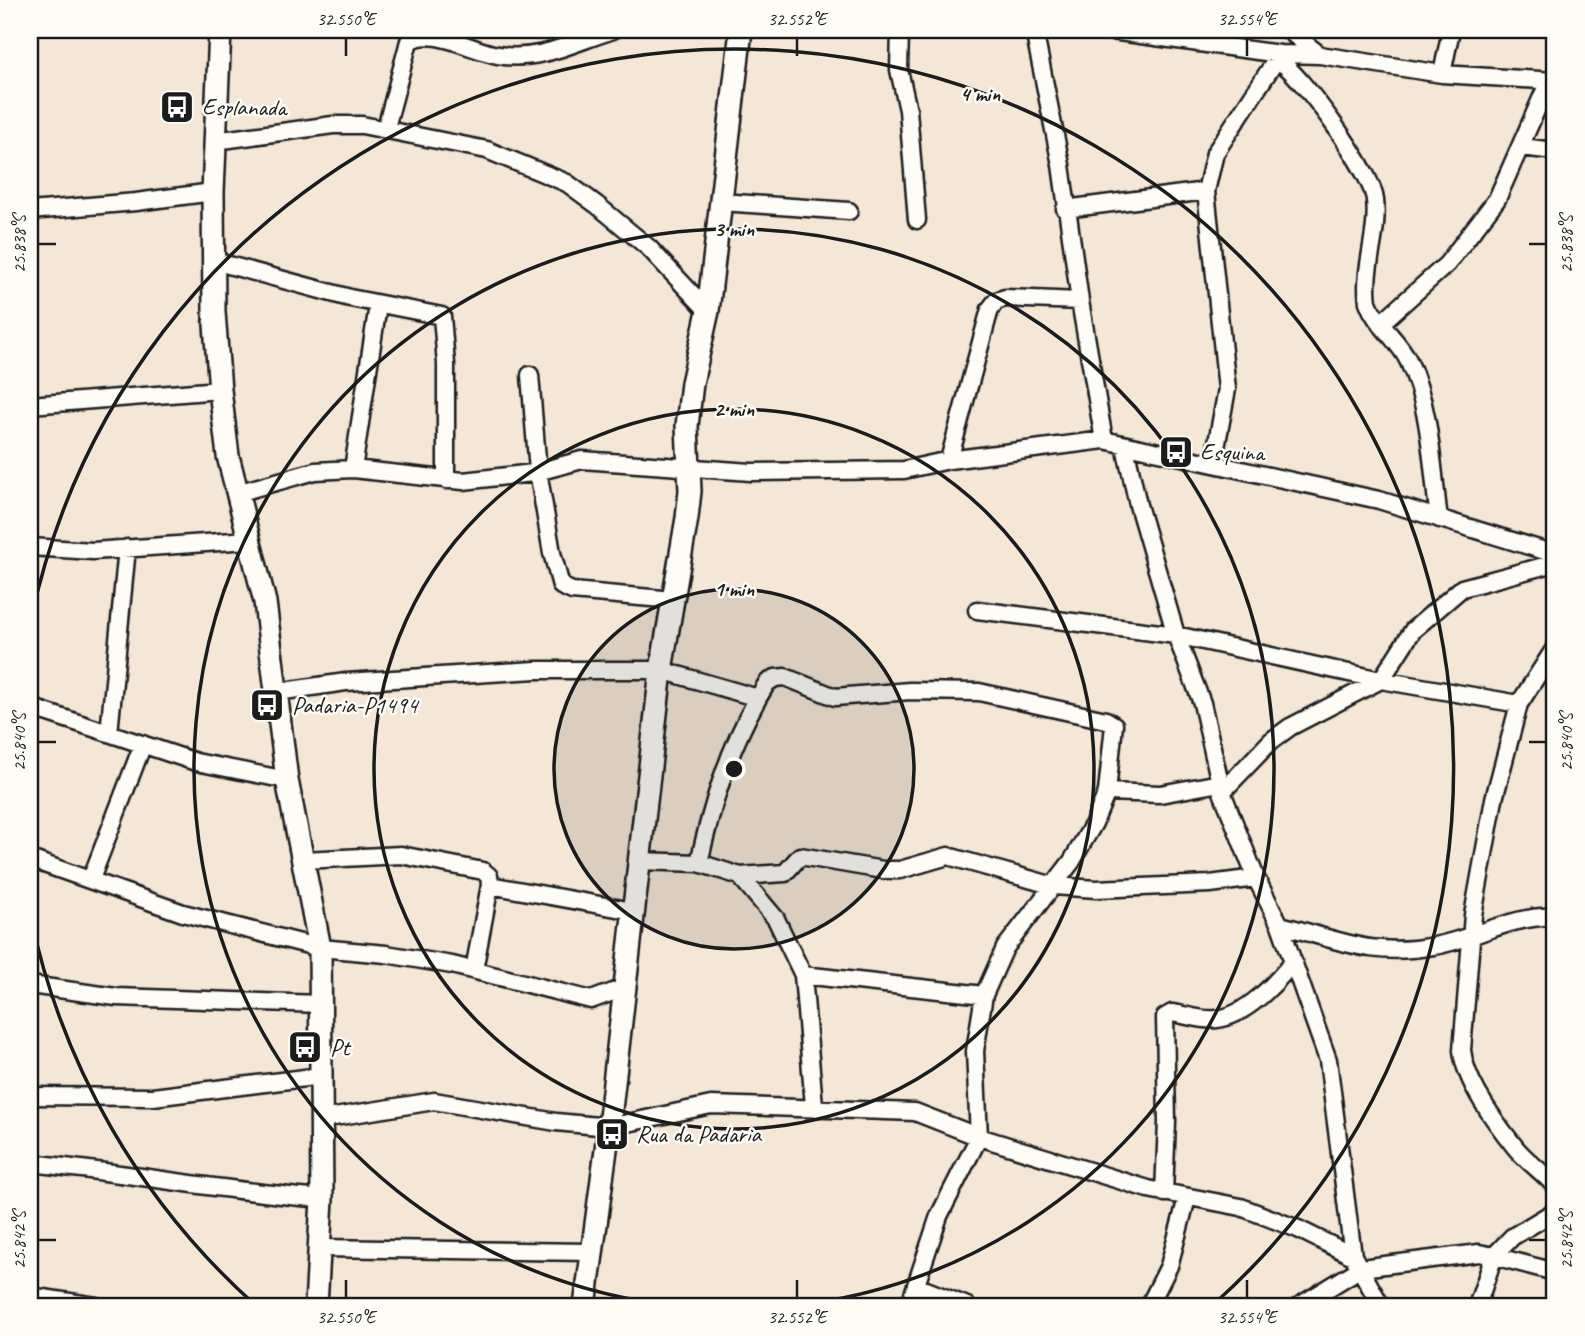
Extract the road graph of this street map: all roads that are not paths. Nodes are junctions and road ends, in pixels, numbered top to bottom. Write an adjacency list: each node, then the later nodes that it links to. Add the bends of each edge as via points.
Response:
1 (220, 30): 14 (street)
2 (613, 30): 13 (street, via 539,57 518,58 418,36 409,41)
3 (741, 30): 19 (street)
4 (900, 30): 23 (street, via 900,70)
5 (1034, 30): 20 (street, via 1061,165)
6 (1104, 30): 10 (street)
7 (1288, 30): 9 (street)
8 (1451, 30): 11 (street)
9 (1320, 55): 10 (street); 11 (street)
10 (1279, 57): 17 (street, via 1215,152); 28 (street, via 1319,105 1373,192 1366,291)
11 (1442, 74): 12 (street)
12 (1552, 81): 15 (street)
13 (386, 128): 14 (street, via 333,125); 27 (street, via 487,149 567,183 649,248)
14 (215, 141): 18 (street)
15 (1521, 146): 16 (street); 28 (street, via 1497,199 1455,254)
16 (1555, 151)
17 (1206, 191): 20 (street); 35 (street, via 1227,389)
18 (213, 192): 21 (street); 24 (street)
19 (721, 202): 22 (street); 27 (street)
20 (1065, 209): 25 (street)
21 (30, 211)
22 (849, 211)
23 (917, 220)
24 (214, 261): 26 (street); 30 (street)
25 (1080, 301): 32 (street); 34 (street, via 1005,298 990,309)
26 (378, 305): 36 (street); 39 (street, via 442,316)
27 (708, 311): 37 (street, via 692,383)
28 (1380, 324): 41 (street, via 1400,346 1414,375)
29 (530, 375): 38 (street)
30 (220, 390): 31 (street); 40 (street)
31 (30, 405)
32 (1104, 440): 33 (street); 34 (street)
33 (1125, 446): 35 (street); 49 (street)
34 (949, 460): 37 (street, via 904,470)
35 (1213, 464): 41 (street, via 1321,485)
36 (353, 468): 39 (street); 40 (street, via 315,471)
37 (687, 468): 38 (street, via 598,460); 47 (street, via 690,491)
38 (538, 471): 39 (street, via 506,478); 47 (street, via 561,586 572,591)
39 (446, 480)
40 (237, 493): 42 (street)
41 (1438, 519): 45 (street)
42 (248, 540): 44 (street); 53 (street, via 265,602)
43 (30, 547): 44 (street)
44 (127, 548): 57 (street)
45 (1555, 554)
46 (1555, 563): 52 (street, via 1462,588 1413,630)
47 (674, 600): 51 (street)
48 (976, 610): 49 (street)
49 (1176, 635): 52 (street); 60 (street, via 1202,703)
50 (1555, 648): 55 (street)
51 (661, 670): 53 (street, via 536,670 346,682); 54 (street); 64 (street)
52 (1381, 680): 55 (street); 60 (street, via 1290,727)
53 (277, 692): 59 (street)
54 (758, 698): 61 (street, via 767,683 785,677 835,697 979,692 1106,720 1115,732); 65 (street, via 736,736 720,779)
55 (1519, 704): 74 (street, via 1494,799)
56 (30, 707): 57 (street)
57 (109, 733): 58 (street)
58 (143, 744): 59 (street, via 197,762); 68 (street)
59 (287, 780): 63 (street)
60 (1221, 788): 61 (street, via 1160,794); 67 (street)
61 (1107, 792): 70 (street, via 1094,823)
62 (30, 859): 68 (street)
63 (304, 860): 69 (street, via 401,855 483,871); 75 (street)
64 (638, 860): 65 (street); 71 (street)
65 (699, 863): 66 (street)
66 (740, 876): 70 (street, via 785,873 800,856 900,870 948,856); 78 (street, via 776,919)
67 (1256, 878): 70 (street, via 1131,889); 73 (street)
68 (91, 879): 75 (street, via 183,913)
69 (490, 885): 71 (street); 77 (street)
70 (1055, 886): 81 (street, via 1005,948)
71 (633, 911): 80 (street)
72 (1555, 917): 74 (street)
73 (1280, 925): 74 (street, via 1376,950 1418,948); 76 (street)
74 (1471, 937): 90 (street, via 1462,1050 1465,1066 1516,1148)
75 (320, 948): 77 (street); 82 (street)
76 (1292, 963): 91 (street, via 1278,980 1229,1016 1203,1019 1172,1013 1165,1017); 98 (street, via 1328,1060)
77 (474, 970): 80 (street, via 591,1000)
78 (803, 975): 81 (street); 85 (street)
79 (30, 985): 82 (street, via 117,997)
80 (624, 988): 87 (street)
81 (984, 995): 88 (street, via 975,1051)
82 (321, 1004): 83 (street)
83 (321, 1076): 84 (street, via 153,1097); 86 (street)
84 (30, 1096)
85 (814, 1106): 87 (street, via 711,1105); 88 (street, via 915,1112)
86 (322, 1119): 87 (street, via 434,1101 543,1121); 93 (street)
87 (609, 1127): 96 (street)
88 (979, 1136): 91 (street); 100 (street, via 939,1216)
89 (30, 1163): 93 (street)
90 (1555, 1186)
91 (1164, 1193): 92 (street)
92 (1187, 1198): 98 (street, via 1252,1210); 107 (street, via 1169,1266)
93 (322, 1199): 95 (street)
94 (1555, 1211): 97 (street, via 1513,1237)
95 (319, 1248): 96 (street); 103 (street)
96 (591, 1252): 104 (street)
97 (1494, 1256): 98 (street, via 1479,1253); 99 (street); 110 (street)
98 (1357, 1262): 108 (street); 109 (street)
99 (1555, 1272)
100 (916, 1286): 105 (street); 106 (street)
101 (30, 1296): 102 (street)
102 (96, 1306)
103 (316, 1306)
104 (585, 1306)
105 (909, 1306)
106 (967, 1306)
107 (1149, 1306)
108 (1299, 1306)
109 (1381, 1306)
110 (1477, 1306)

